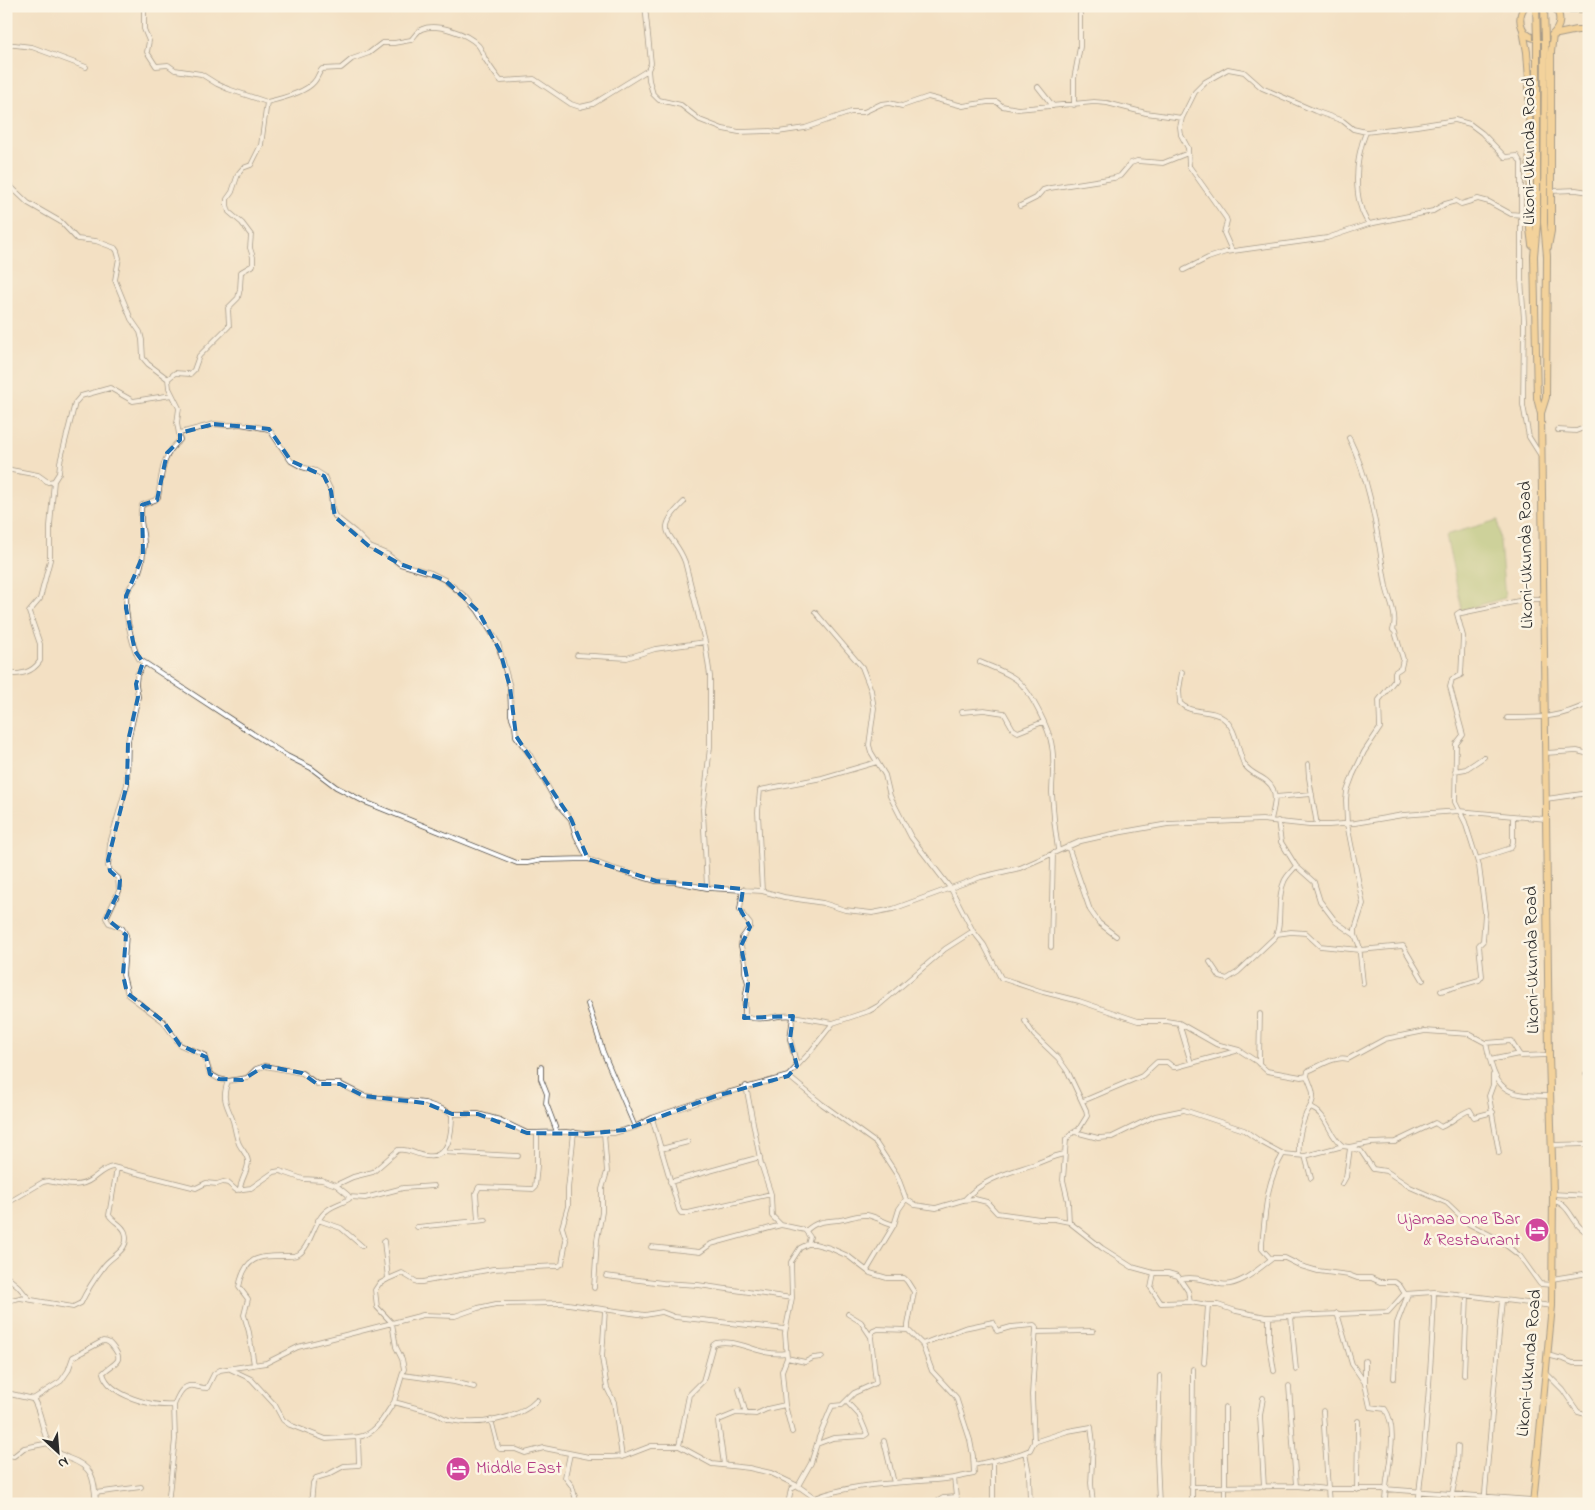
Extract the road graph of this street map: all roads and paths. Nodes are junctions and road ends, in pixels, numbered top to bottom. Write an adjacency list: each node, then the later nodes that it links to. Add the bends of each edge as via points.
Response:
1 (144, 6): 17 (street, via 144,29 149,41 147,52 156,66 168,65 175,70 201,74 228,90)
2 (645, 6): 15 (street, via 651,63)
3 (1536, 6): 31 (highway, Likoni-Ukunda Road, bridge)
4 (1544, 6): 31 (highway, Likoni-Ukunda Road, bridge)
5 (1554, 6): 12 (highway, via 1560,21)
6 (1559, 6): 8 (highway)
7 (1525, 7): 10 (highway, via 1520,18)
8 (1589, 9)
9 (1080, 14): 18 (street)
10 (1523, 30): 12 (highway, via 1538,40); 33 (highway, via 1529,80 1530,230)
11 (1589, 30): 12 (highway)
12 (1553, 34): 26 (highway)
13 (6, 44): 14 (street, via 32,47)
14 (86, 67)
15 (648, 70): 17 (street, via 593,104 580,107 562,100 534,79 501,80 473,41 440,27 424,28 411,40 379,44 340,68 322,69 314,82 303,90); 19 (street, via 653,94 659,100 681,104 700,120 739,132 805,128 852,112 864,112 881,104 902,106 928,97 963,106 997,102 1018,109)
16 (1038, 87): 19 (street)
17 (267, 102): 36 (street, via 261,145 251,165 238,174 226,205 251,235 253,265 241,272 238,298 228,308 229,326 199,356 190,374 176,373)
18 (1074, 105): 19 (street); 20 (street, via 1107,103)
19 (1053, 106)
20 (1182, 118): 22 (street, via 1199,87 1228,68 1244,72 1262,88 1343,121 1352,129); 24 (street, via 1180,131)
21 (6, 128): 23 (street)
22 (1366, 132): 29 (street, via 1455,120 1470,124 1505,157 1517,156); 30 (street, via 1358,179 1362,213)
23 (6, 143)
24 (1188, 153): 28 (street, via 1163,162 1136,161 1114,178 1050,188); 32 (street, via 1189,166 1226,218 1224,233)
25 (6, 182): 36 (street, via 28,203 61,222 77,239 96,242 117,251 119,258 114,280 140,332 143,358)
26 (1551, 191): 27 (street); 34 (highway)
27 (1589, 192)
28 (1020, 206)
29 (1522, 215): 30 (street, via 1511,214 1478,199 1461,204 1456,201 1433,211); 43 (street, via 1523,405 1529,437)
30 (1369, 224): 32 (street, via 1327,238)
31 (1541, 224): 33 (highway, Likoni-Ukunda Road); 34 (highway, Likoni-Ukunda Road)
32 (1232, 251): 35 (street)
33 (1534, 256): 38 (highway, Likoni-Ukunda Road, via 1537,398)
34 (1547, 256): 38 (highway, Likoni-Ukunda Road, via 1546,397)
35 (1184, 270)
36 (168, 379): 37 (street)
37 (172, 395): 41 (street, via 179,408 177,423); 45 (street, via 134,400 110,388 81,396 75,403 60,473)
38 (1541, 414): 43 (highway, Likoni-Ukunda Road)
39 (1589, 426): 40 (street)
40 (1558, 430)
41 (180, 433): 51 (street, via 180,440 167,453 158,497 142,505 140,510 143,555 126,596 135,651); 81 (street, via 214,424 269,428 291,461 324,476 332,490 335,516 370,547 400,564 445,580 468,598 498,643 510,687 516,736 558,805 571,819)
42 (1349, 438): 75 (street, via 1370,494 1387,588 1396,618 1393,630 1403,659 1401,668 1395,672 1395,680 1379,700 1380,728 1351,780 1346,800)
43 (1540, 456): 47 (highway, Likoni-Ukunda Road)
44 (6, 469): 45 (street)
45 (54, 481): 54 (street, via 50,560 40,599 29,612 40,644 40,661 27,672)
46 (684, 502): 49 (street, via 673,513 667,529 683,556)
47 (1543, 599): 58 (highway, Likoni-Ukunda Road); 65 (street, via 1458,613 1463,636 1461,675 1452,679 1450,687 1463,735 1456,744)
48 (815, 612): 63 (street, via 866,674 874,700 869,745)
49 (705, 642): 50 (street, via 655,649 627,658); 83 (street, via 710,676 708,776 703,810)
50 (577, 655)
51 (144, 662): 81 (street, via 287,756 364,802 517,863); 115 (street, via 137,675 138,697 128,741 127,784 110,843 108,866 118,878 119,891 106,918 109,924 125,932 123,975 128,995 163,1021 180,1045 204,1055 213,1077)
52 (980, 662): 59 (street, via 1022,684)
53 (1182, 672): 68 (street, via 1178,690 1180,703 1225,719 1233,731 1244,764 1268,781)
54 (6, 674)
55 (1589, 703): 58 (street)
56 (962, 712): 59 (street, via 984,710 1004,713 1018,732)
57 (1507, 718): 58 (street)
58 (1545, 718): 60 (highway, Likoni-Ukunda Road)
59 (1043, 722): 78 (street, via 1052,747 1052,792)
60 (1545, 753): 61 (street, via 1578,751); 69 (highway, Likoni-Ukunda Road)
61 (1589, 754)
62 (1484, 757): 65 (street, via 1466,769)
63 (877, 762): 85 (street, via 911,837); 86 (street, via 822,778 760,790)
64 (1308, 764): 66 (street)
65 (1455, 771): 70 (street, via 1455,802)
66 (1312, 794): 68 (street); 76 (street)
67 (1589, 794): 69 (street)
68 (1275, 797): 73 (street)
69 (1546, 798): 72 (highway, Likoni-Ukunda Road)
70 (1459, 811): 71 (street); 75 (street, via 1403,814); 80 (street)
71 (1513, 816): 72 (street); 80 (street, via 1511,848)
72 (1546, 819): 106 (highway, Likoni-Ukunda Road)
73 (1271, 820): 74 (street); 77 (street, via 1168,824 1100,836)
74 (1278, 821): 76 (street); 82 (street, via 1282,842)
75 (1347, 824): 76 (street); 90 (street, via 1364,904)
76 (1317, 825)
77 (1068, 846): 78 (street); 89 (street, via 1090,910 1099,923)
78 (1058, 850): 79 (street)
79 (1053, 853): 85 (street, via 1025,866); 91 (street)
80 (1477, 858): 96 (street, via 1484,909 1483,941 1479,945 1482,978)
81 (588, 859): 83 (street, via 647,879)
82 (1296, 866): 88 (street, via 1283,883); 90 (street, via 1314,882 1320,901 1336,922)
83 (707, 888): 84 (street)
84 (743, 889): 86 (street); 99 (street, via 740,909 750,924 741,946 748,983 746,1015 752,1018)
85 (951, 889): 86 (street, via 872,913); 87 (street)
86 (762, 891)
87 (973, 931): 101 (street, via 945,949 878,1006); 102 (street, via 1004,980 1078,1000 1138,1021)
88 (1277, 934): 92 (street, via 1306,933 1320,946); 93 (street, via 1238,972 1226,979 1220,977)
89 (1116, 936)
90 (1355, 936): 92 (street)
91 (1051, 947)
92 (1360, 950): 94 (street, via 1403,946); 95 (street)
93 (1210, 962)
94 (1423, 980)
95 (1363, 983)
96 (1441, 991)
97 (588, 1004): 123 (street, via 608,1067)
98 (1260, 1014): 109 (street)
99 (793, 1016): 101 (street); 110 (street, via 790,1039)
100 (1025, 1021): 118 (street, via 1034,1035 1058,1058)
101 (833, 1023): 110 (street)
102 (1178, 1024): 104 (street, via 1216,1044); 108 (street)
103 (1486, 1043): 105 (street, via 1511,1041); 107 (street); 114 (street, via 1469,1034 1425,1031 1392,1037 1373,1044 1348,1060 1342,1057 1308,1071)
104 (1239, 1050): 108 (street); 109 (street)
105 (1519, 1054): 106 (street); 107 (street)
106 (1550, 1055): 117 (highway, Likoni-Ukunda Road)
107 (1490, 1060): 112 (street)
108 (1191, 1063): 118 (street, via 1173,1067 1167,1062 1158,1062 1142,1076)
109 (1259, 1064): 114 (street, via 1267,1072)
110 (797, 1066): 113 (street)
111 (541, 1067): 124 (street, via 546,1103)
112 (1492, 1070): 117 (street, via 1498,1081 1516,1094); 120 (street, via 1493,1084 1489,1096)
113 (788, 1076): 116 (street); 154 (street, via 876,1143 896,1174)
114 (1307, 1076): 119 (street, via 1313,1096)
115 (228, 1081): 121 (street, via 246,1078 265,1066 302,1073 317,1084 340,1084 364,1096 425,1103); 149 (street, via 224,1102 238,1143 248,1160)
116 (746, 1086): 122 (street); 142 (street)
117 (1551, 1096): 131 (highway, Likoni-Ukunda Road)
118 (1083, 1101): 127 (street, via 1087,1115)
119 (1310, 1108): 132 (street, via 1318,1110 1334,1138); 139 (street, via 1303,1124)
120 (1493, 1112): 133 (street, via 1474,1117 1470,1110 1445,1125 1440,1127 1436,1123 1396,1142); 136 (street)
121 (452, 1114): 128 (street, via 478,1114 500,1120 521,1132); 135 (street, via 450,1141)
122 (652, 1118): 123 (street); 134 (street)
123 (635, 1127): 126 (street, via 614,1133)
124 (557, 1132): 125 (street); 128 (street)
125 (574, 1132): 126 (street); 178 (street, via 569,1196 562,1227 566,1240 560,1265 493,1269 422,1282 402,1273)
126 (604, 1132): 181 (street, via 607,1172 601,1199)
127 (1075, 1132): 137 (street, via 1066,1140); 138 (street, via 1098,1138 1112,1137 1155,1116 1184,1110 1244,1130)
128 (537, 1134): 158 (street, via 535,1187 479,1187 476,1193)
129 (688, 1142): 134 (street)
130 (1589, 1144): 131 (street)
131 (1551, 1145): 153 (highway, Likoni-Ukunda Road)
132 (1343, 1146): 133 (street); 141 (street)
133 (1350, 1147): 146 (street); 180 (street, via 1361,1151 1372,1169 1386,1171 1410,1187 1447,1203 1469,1224 1498,1239 1520,1256 1540,1284)
134 (661, 1149): 145 (street)
135 (440, 1152): 140 (street); 147 (street, via 427,1156 398,1150 373,1172)
136 (1499, 1153)
137 (1064, 1154): 155 (street, via 990,1179); 160 (street, via 1063,1180)
138 (1283, 1154): 139 (street); 172 (street, via 1267,1193 1262,1249)
139 (1299, 1154): 141 (street)
140 (518, 1156)
141 (1305, 1156): 144 (street)
142 (760, 1157): 145 (street); 150 (street)
143 (118, 1168): 149 (street, via 194,1187 226,1182); 156 (street, via 108,1168 81,1185 42,1182); 186 (street, via 109,1215 124,1231 126,1240 120,1252 104,1265 78,1305)
144 (1310, 1178)
145 (670, 1182): 150 (street, via 681,1213)
146 (1342, 1184)
147 (336, 1185): 149 (street, via 322,1180 303,1180 280,1170 251,1188); 152 (street)
148 (434, 1186): 152 (street, via 403,1188 365,1198)
149 (240, 1190)
150 (771, 1194): 161 (street, via 772,1216)
151 (1589, 1196): 153 (street)
152 (349, 1197): 157 (street)
153 (1553, 1197): 165 (street); 180 (highway, Likoni-Ukunda Road)
154 (906, 1198): 155 (street, via 918,1206 936,1208); 162 (street)
155 (964, 1200): 160 (street, via 986,1202 1000,1213)
156 (6, 1204)
157 (318, 1220): 170 (street, via 341,1228); 211 (street, via 302,1251 294,1256 254,1259 243,1277 240,1287 248,1299 244,1315)
158 (478, 1220): 159 (street); 163 (street)
159 (486, 1220)
160 (1069, 1222): 174 (street, via 1128,1265)
161 (780, 1225): 164 (street); 171 (street, via 711,1244 700,1252)
162 (894, 1225): 164 (street, via 862,1215 829,1220 810,1226); 173 (street)
163 (417, 1227)
164 (806, 1231): 166 (street)
165 (1589, 1233)
166 (810, 1237): 168 (street); 169 (street)
167 (384, 1241): 178 (street)
168 (808, 1244): 169 (street); 185 (street, via 796,1251 790,1262)
169 (815, 1244): 173 (street, via 839,1251)
170 (362, 1246)
171 (650, 1248)
172 (1271, 1259): 179 (street, via 1232,1284); 183 (street, via 1285,1258 1318,1272 1395,1282)
173 (867, 1270): 199 (street, via 888,1278 904,1278 910,1283 914,1292)
174 (1154, 1273): 179 (street, via 1177,1275); 189 (street, via 1151,1288 1161,1303)
175 (1589, 1273): 180 (street)
176 (6, 1276): 186 (street)
177 (606, 1276): 185 (street)
178 (388, 1279): 197 (street, via 375,1290 377,1307)
179 (1181, 1279): 189 (street)
180 (1552, 1282): 191 (highway, Likoni-Ukunda Road)
181 (594, 1288)
182 (1434, 1292): 183 (street); 184 (street); 265 (street)
183 (1407, 1294): 194 (street, via 1388,1312); 220 (street, via 1397,1323)
184 (1467, 1296): 187 (street); 217 (street)
185 (792, 1298): 198 (street)
186 (29, 1299): 188 (street)
187 (1502, 1300): 191 (street); 268 (street)
188 (6, 1301)
189 (1190, 1302): 190 (street)
190 (1208, 1305): 196 (street); 210 (street)
191 (1552, 1306): 205 (highway, Likoni-Ukunda Road)
192 (605, 1310): 197 (street, via 561,1303 496,1304 455,1316 423,1316); 198 (street, via 645,1314 662,1312 674,1317); 250 (street, via 602,1358 607,1388 614,1402)
193 (848, 1314): 202 (street, via 866,1327)
194 (1337, 1314): 195 (street); 221 (street, via 1352,1364)
195 (1291, 1316): 196 (street); 214 (street)
196 (1269, 1317): 215 (street)
197 (392, 1323): 211 (street, via 298,1346 266,1363); 218 (street, via 396,1347 404,1364)
198 (785, 1329): 204 (street)
199 (908, 1330): 202 (street, via 878,1329); 203 (street)
200 (1093, 1331): 201 (street)
201 (1036, 1332): 203 (street, via 1035,1325 1012,1326 997,1331 993,1322 964,1328); 242 (street, via 1032,1394)
202 (871, 1337): 229 (street, via 876,1383 854,1393)
203 (922, 1344): 252 (street, via 932,1371 956,1397)
204 (785, 1352): 207 (street); 245 (street, via 767,1353 718,1342 713,1345 703,1381 689,1395)
205 (1547, 1355): 209 (street, via 1573,1363); 216 (highway, Likoni-Ukunda Road)
206 (822, 1357): 207 (street, via 805,1362)
207 (787, 1358): 232 (street, via 782,1371)
208 (1364, 1361): 221 (street)
209 (1589, 1362)
210 (1204, 1363)
211 (254, 1365): 212 (street)
212 (230, 1369): 231 (street, via 217,1372 205,1388 191,1386 182,1389); 240 (street, via 251,1379 276,1405 290,1426 326,1439)
213 (1194, 1369): 259 (street)
214 (1296, 1370)
215 (1274, 1371)
216 (1544, 1371): 236 (street, via 1578,1412); 271 (highway, Likoni-Ukunda Road)
217 (1464, 1374)
218 (403, 1375): 223 (street); 230 (street)
219 (1160, 1376): 283 (street)
220 (1394, 1378)
221 (1365, 1384): 263 (street, via 1370,1407 1385,1409 1390,1419 1391,1454)
222 (1289, 1386): 257 (street)
223 (474, 1387)
224 (739, 1389): 235 (street)
225 (6, 1393): 227 (street)
226 (1263, 1398): 261 (street, via 1260,1416)
227 (33, 1399): 231 (street, via 61,1381 73,1357 105,1340 118,1355 117,1363 104,1373 108,1384 128,1397); 243 (street)
228 (537, 1400): 237 (street, via 514,1415)
229 (846, 1401): 244 (street, via 831,1408); 244 (street, via 859,1415 867,1434 833,1438)
230 (394, 1402): 237 (street, via 454,1421); 240 (street, via 371,1433)
231 (174, 1405): 274 (street, via 175,1439)
232 (785, 1405): 235 (street); 239 (street)
233 (1225, 1407): 260 (street)
234 (1323, 1411): 262 (street)
235 (746, 1414): 253 (street, via 736,1414 718,1422)
236 (1589, 1415)
237 (491, 1420): 249 (street, via 500,1449 525,1453 544,1448)
238 (1358, 1421): 264 (street)
239 (792, 1432)
240 (358, 1437): 275 (street, via 359,1465 344,1466 316,1478)
241 (884, 1442): 255 (street)
242 (1034, 1442): 247 (street); 272 (street, via 1091,1427)
243 (49, 1443): 248 (street, via 24,1448 14,1456); 266 (street, via 57,1452 86,1466)
244 (817, 1444): 256 (street)
245 (679, 1446): 250 (street, via 652,1446); 253 (street, via 712,1464)
246 (1458, 1446): 267 (street)
247 (1025, 1452): 251 (street); 281 (street)
248 (6, 1454)
249 (570, 1454): 250 (street); 276 (street, via 565,1476)
250 (622, 1456)
251 (993, 1461): 252 (street); 280 (street)
252 (974, 1464): 254 (street, via 974,1474)
253 (724, 1465): 256 (street, via 762,1471)
254 (954, 1478): 255 (street); 270 (street)
255 (894, 1483): 269 (street, via 849,1488)
256 (798, 1486): 269 (street); 277 (street, via 791,1489)
257 (1296, 1486): 261 (street); 262 (street)
258 (141, 1487): 266 (street)
259 (1191, 1487): 260 (street); 284 (street)
260 (1225, 1487): 261 (street); 285 (street)
261 (1264, 1487)
262 (1328, 1489): 264 (street); 286 (street)
263 (1385, 1489): 264 (street); 265 (street); 287 (street)
264 (1357, 1490)
265 (1419, 1491): 267 (street); 288 (street)
266 (95, 1493): 273 (street)
267 (1452, 1494): 268 (street); 289 (street)
268 (1484, 1495): 271 (street); 290 (street)
269 (815, 1498): 278 (street)
270 (956, 1500): 279 (street, via 943,1498); 280 (street)
271 (1533, 1502)
272 (1093, 1503): 282 (street)
273 (96, 1504)
274 (168, 1504)
275 (311, 1504)
276 (577, 1504)
277 (788, 1504)
278 (818, 1504)
279 (933, 1504)
280 (992, 1504)
281 (1030, 1504)
282 (1079, 1504)
283 (1159, 1504)
284 (1192, 1504)
285 (1225, 1504)
286 (1329, 1504)
287 (1385, 1504)
288 (1419, 1504)
289 (1452, 1504)
290 (1484, 1504)

